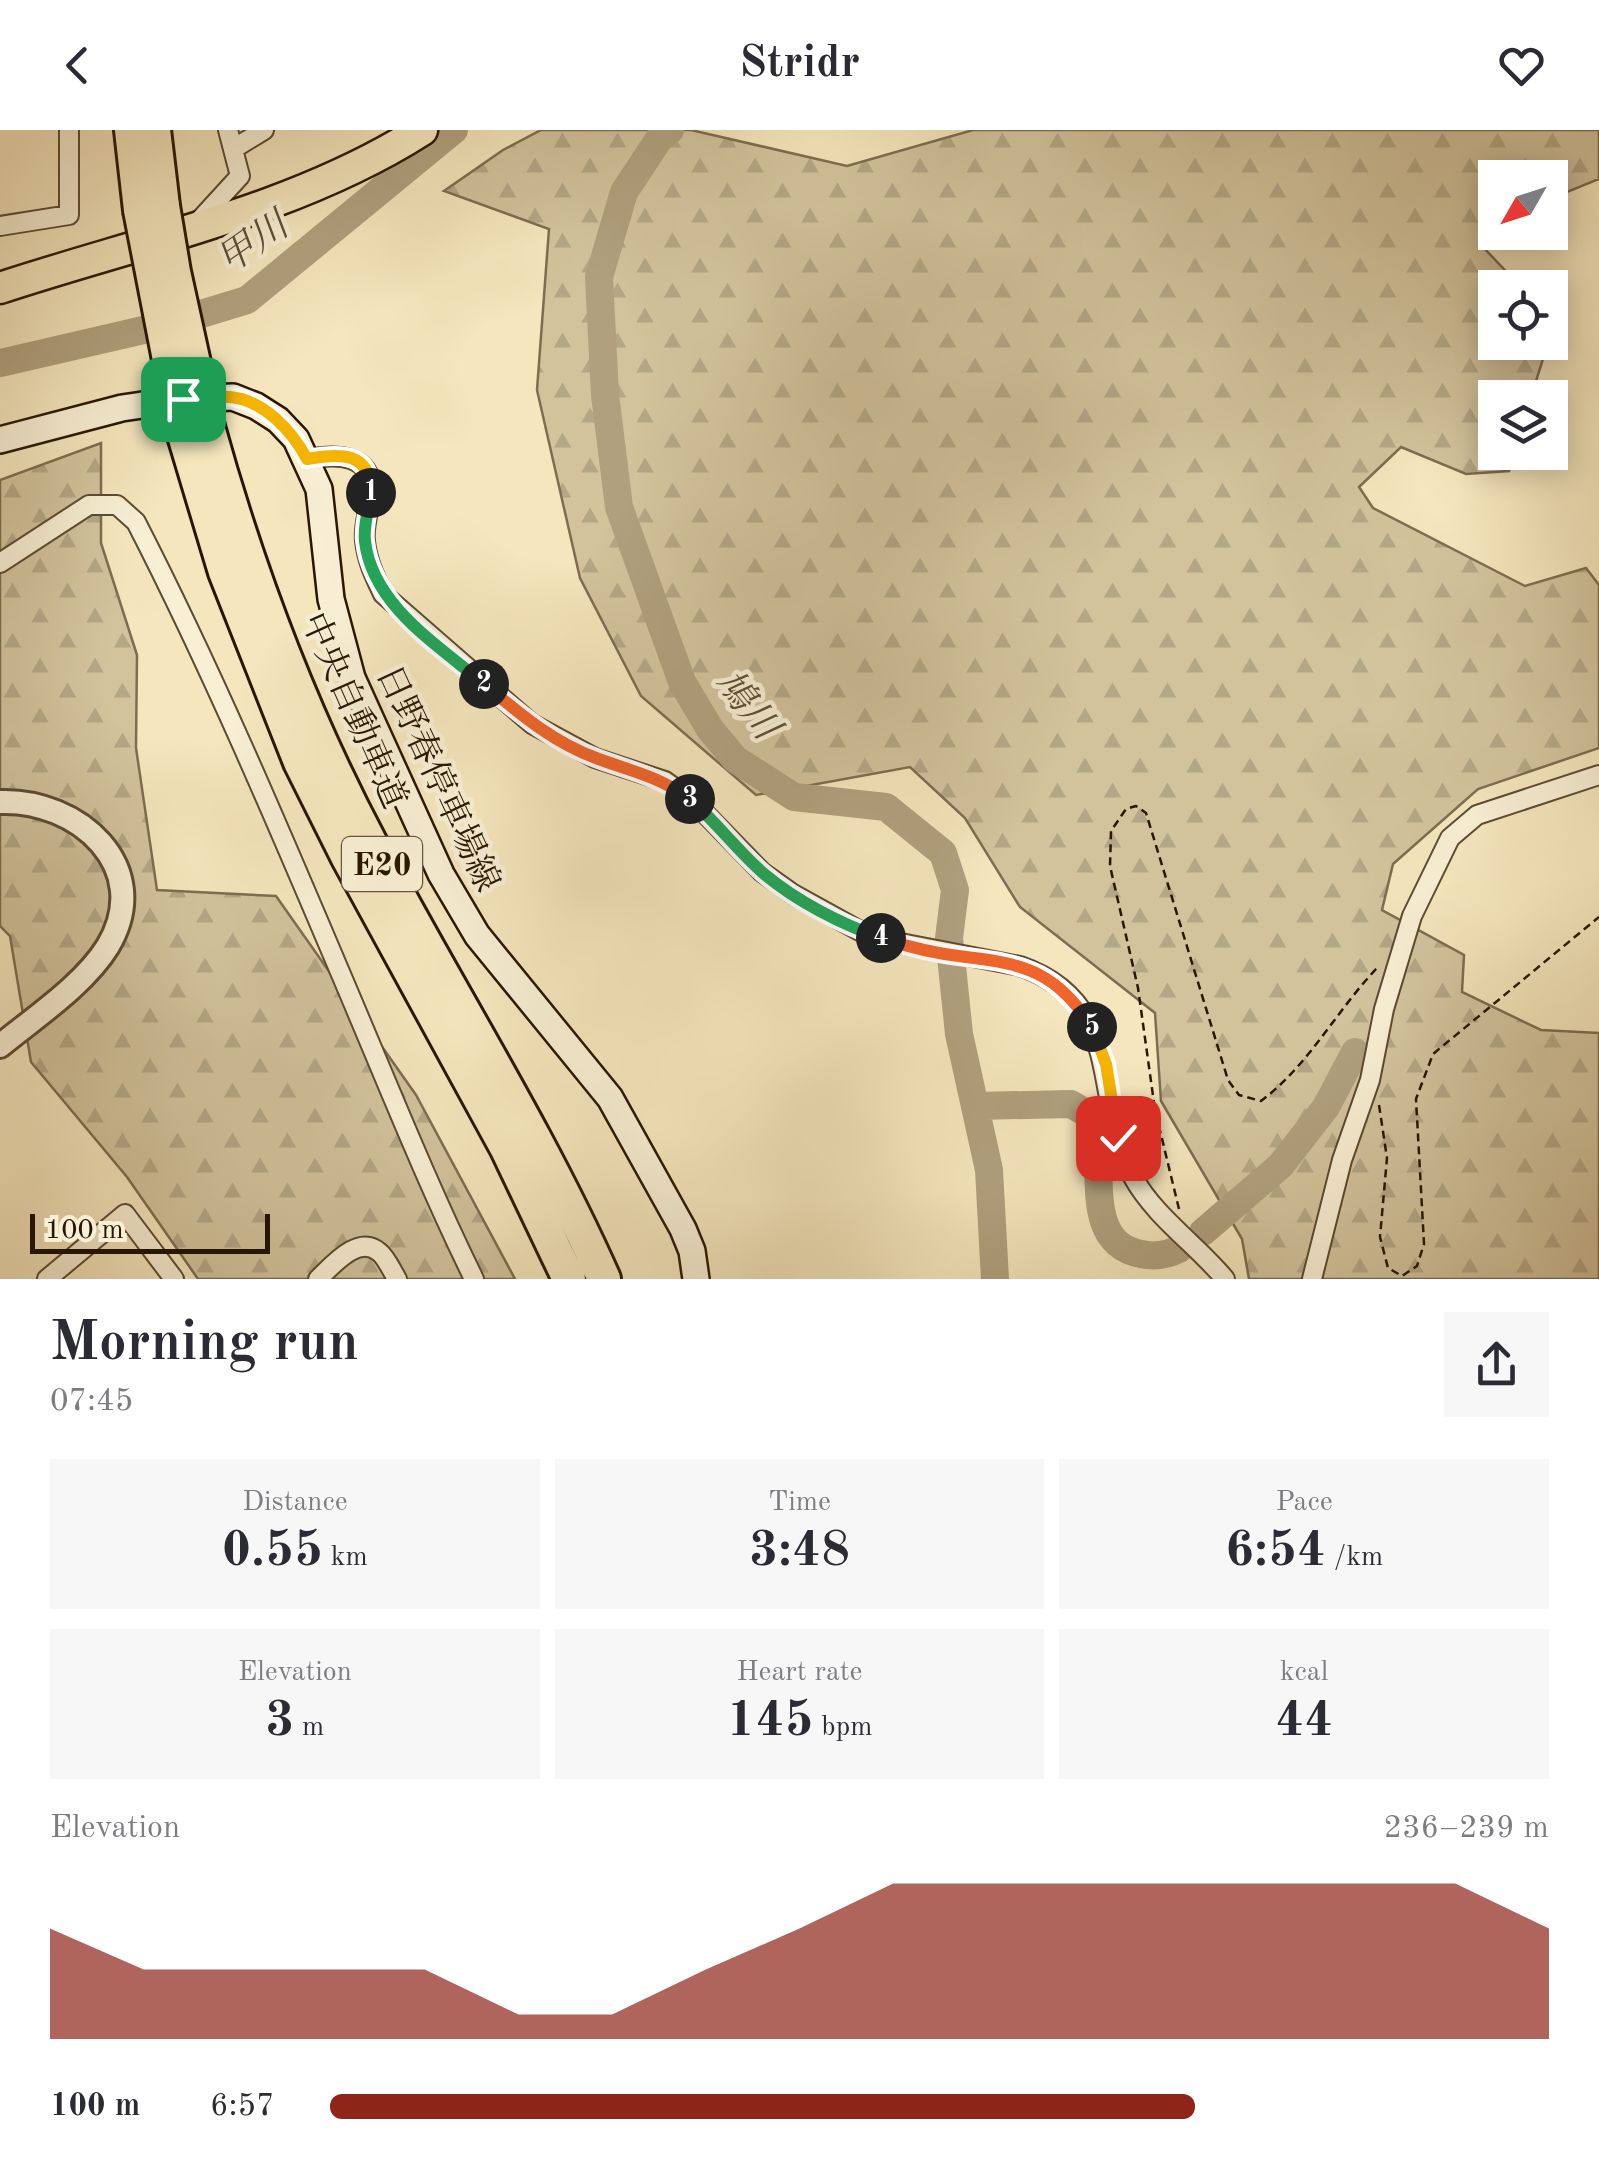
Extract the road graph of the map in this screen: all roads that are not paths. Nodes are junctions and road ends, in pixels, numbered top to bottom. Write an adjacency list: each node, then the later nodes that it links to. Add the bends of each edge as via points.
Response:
1 (69, 130): 9 (street, via 69,215)
2 (130, 130): 8 (highway, 中央自動車道 / E20)
3 (154, 130): 8 (highway, 中央自動車道 / E20)
4 (228, 130): 7 (street)
5 (264, 130): 7 (street)
6 (422, 130): 10 (highway, via 344,172)
7 (233, 150): 10 (street, via 240,176)
8 (152, 208): 12 (highway, 中央自動車道 / E20, bridge, via 178,292)
9 (0, 226)
10 (194, 226): 11 (highway)
11 (0, 288)
12 (195, 430): 24 (highway, 中央自動車道 / E20, via 225,572 300,762 507,1149); 25 (highway, 中央自動車道 / E20, via 325,750 531,1129)
13 (0, 440): 14 (main road, 日野春停車場線, via 122,408 233,397 278,420)
14 (307, 459): 26 (main road, 日野春停車場線, via 320,489 331,599 346,660 441,874 477,935 610,1098 683,1229); 27 (street, via 333,454 364,466 371,488 364,536 383,594 532,724 595,758 664,781 692,800 762,872 860,930 995,960 1055,984 1094,1030 1132,1174 1150,1203)
15 (0, 563): 23 (street, via 89,505 117,505 136,522)
16 (1599, 775): 28 (street, via 1477,815 1450,838 1412,916)
17 (0, 802): 18 (street, via 58,810 90,829 110,855 122,898 109,945 90,970)
18 (0, 1046)
19 (47, 1279): 20 (street, via 124,1214)
20 (174, 1279)
21 (318, 1279): 22 (street, via 351,1250 367,1246 380,1252)
22 (397, 1279)
23 (474, 1279)
24 (569, 1279)
25 (604, 1279)
26 (696, 1279)
27 (1225, 1279)
28 (1312, 1279)

